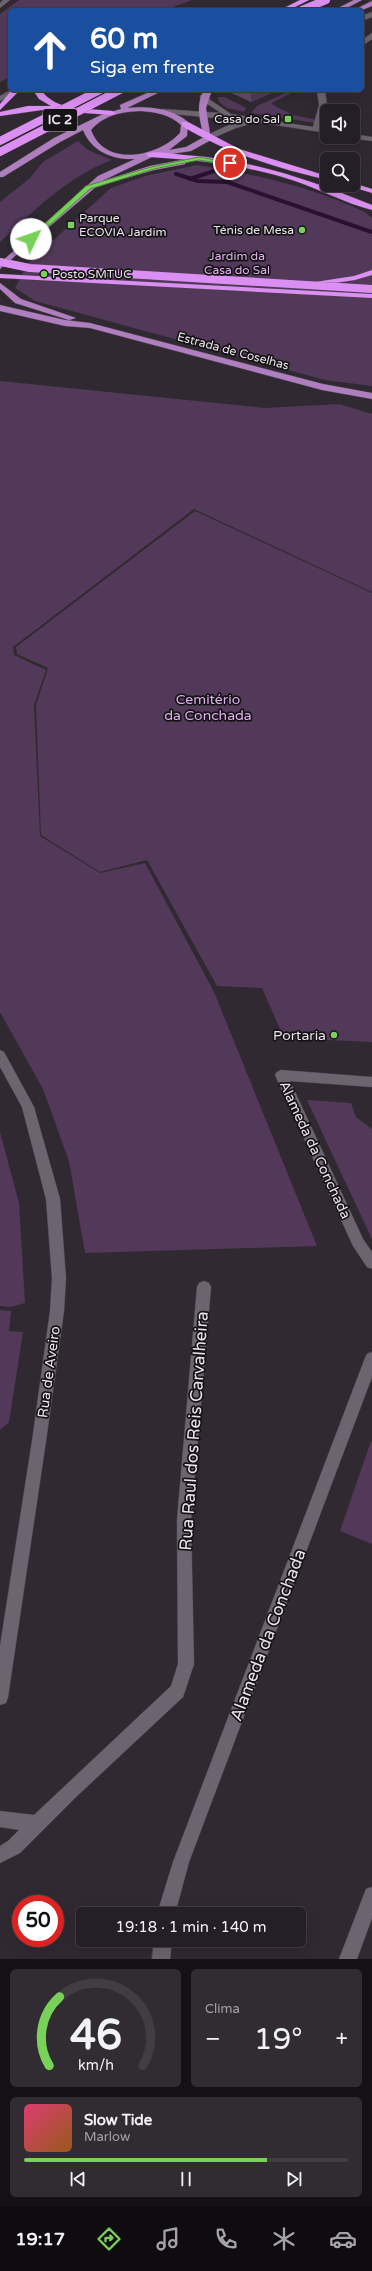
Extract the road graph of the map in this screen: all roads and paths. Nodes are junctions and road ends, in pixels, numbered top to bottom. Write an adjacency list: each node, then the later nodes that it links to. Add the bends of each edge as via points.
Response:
1 (7, 0): 7 (street)
2 (306, 0): 8 (highway)
3 (312, 0): 9 (highway)
4 (326, 0): 10 (highway, bridge)
5 (359, 0): 11 (main road)
6 (372, 3): 12 (main road)
7 (0, 6)
8 (287, 8)
9 (305, 8)
10 (308, 8)
11 (341, 8)
12 (361, 8)
13 (372, 35): 14 (street)
14 (364, 42)
15 (13, 92): 24 (street)
16 (14, 92): 26 (highway)
17 (39, 92): 25 (highway, via 42,97)
18 (96, 92): 40 (highway, IC 2, bridge)
19 (116, 92): 41 (highway, IC 2, bridge)
20 (156, 92): 28 (main road)
21 (207, 92): 23 (main road)
22 (321, 92): 35 (street, via 323,105)
23 (203, 97): 29 (main road); 31 (street)
24 (0, 99)
25 (58, 107): 28 (highway); 30 (highway, via 34,107)
26 (0, 108)
27 (162, 111): 28 (main road, via 140,109); 29 (street); 34 (main road, via 175,116)
28 (112, 113): 33 (main road)
29 (201, 113): 31 (street); 38 (main road)
30 (0, 114)
31 (230, 116): 32 (street)
32 (265, 121): 35 (street); 38 (street, via 234,126)
33 (92, 123): 42 (main road, via 87,130 88,137 97,147 124,156); 44 (main road, via 57,140)
34 (185, 124): 38 (highway); 42 (main road, via 184,134 179,140)
35 (316, 130): 36 (street)
36 (320, 131)
37 (360, 137): 39 (street)
38 (208, 138): 42 (main road, via 188,149); 45 (highway, via 246,155)
39 (372, 139)
40 (0, 141)
41 (0, 153)
42 (150, 155): 43 (highway); 46 (main road, via 114,170)
43 (199, 158): 46 (highway, via 153,168); 49 (highway, via 260,170 329,190)
44 (0, 175)
45 (320, 176)
46 (88, 188): 51 (main road)
47 (360, 188): 48 (highway)
48 (372, 191)
49 (372, 208)
50 (0, 262): 54 (highway, bridge, via 30,268)
51 (0, 267)
52 (372, 272): 54 (highway, bridge, via 330,283)
53 (0, 276): 57 (highway)
54 (303, 284): 56 (highway, bridge)
55 (0, 285): 59 (main road, via 18,301 65,315)
56 (372, 288)
57 (372, 296)
58 (2, 310): 59 (main road)
59 (90, 326): 60 (main road, Estrada de Coselhas, via 322,387)
60 (372, 396)
61 (0, 1055): 66 (street, Rua de Aveiro, via 28,1107 53,1199 59,1278 57,1311 39,1441)
62 (372, 1082): 63 (street, Alameda da Conchada, via 281,1075 358,1242)
63 (372, 1263)
64 (204, 1287): 68 (street, Rua Raul dos Reis Carvalheira, via 184,1520 186,1664 177,1691)
65 (372, 1358): 71 (street, Alameda da Conchada, via 181,1862)
66 (0, 1697)
67 (0, 1819): 68 (street)
68 (36, 1824): 69 (street, Rua Raul dos Reis Carvalheira, via 14,1848)
69 (0, 1855)
70 (372, 1895): 74 (street)
71 (168, 1907)
72 (162, 1947): 73 (street)
73 (161, 1959)
74 (348, 1959)

